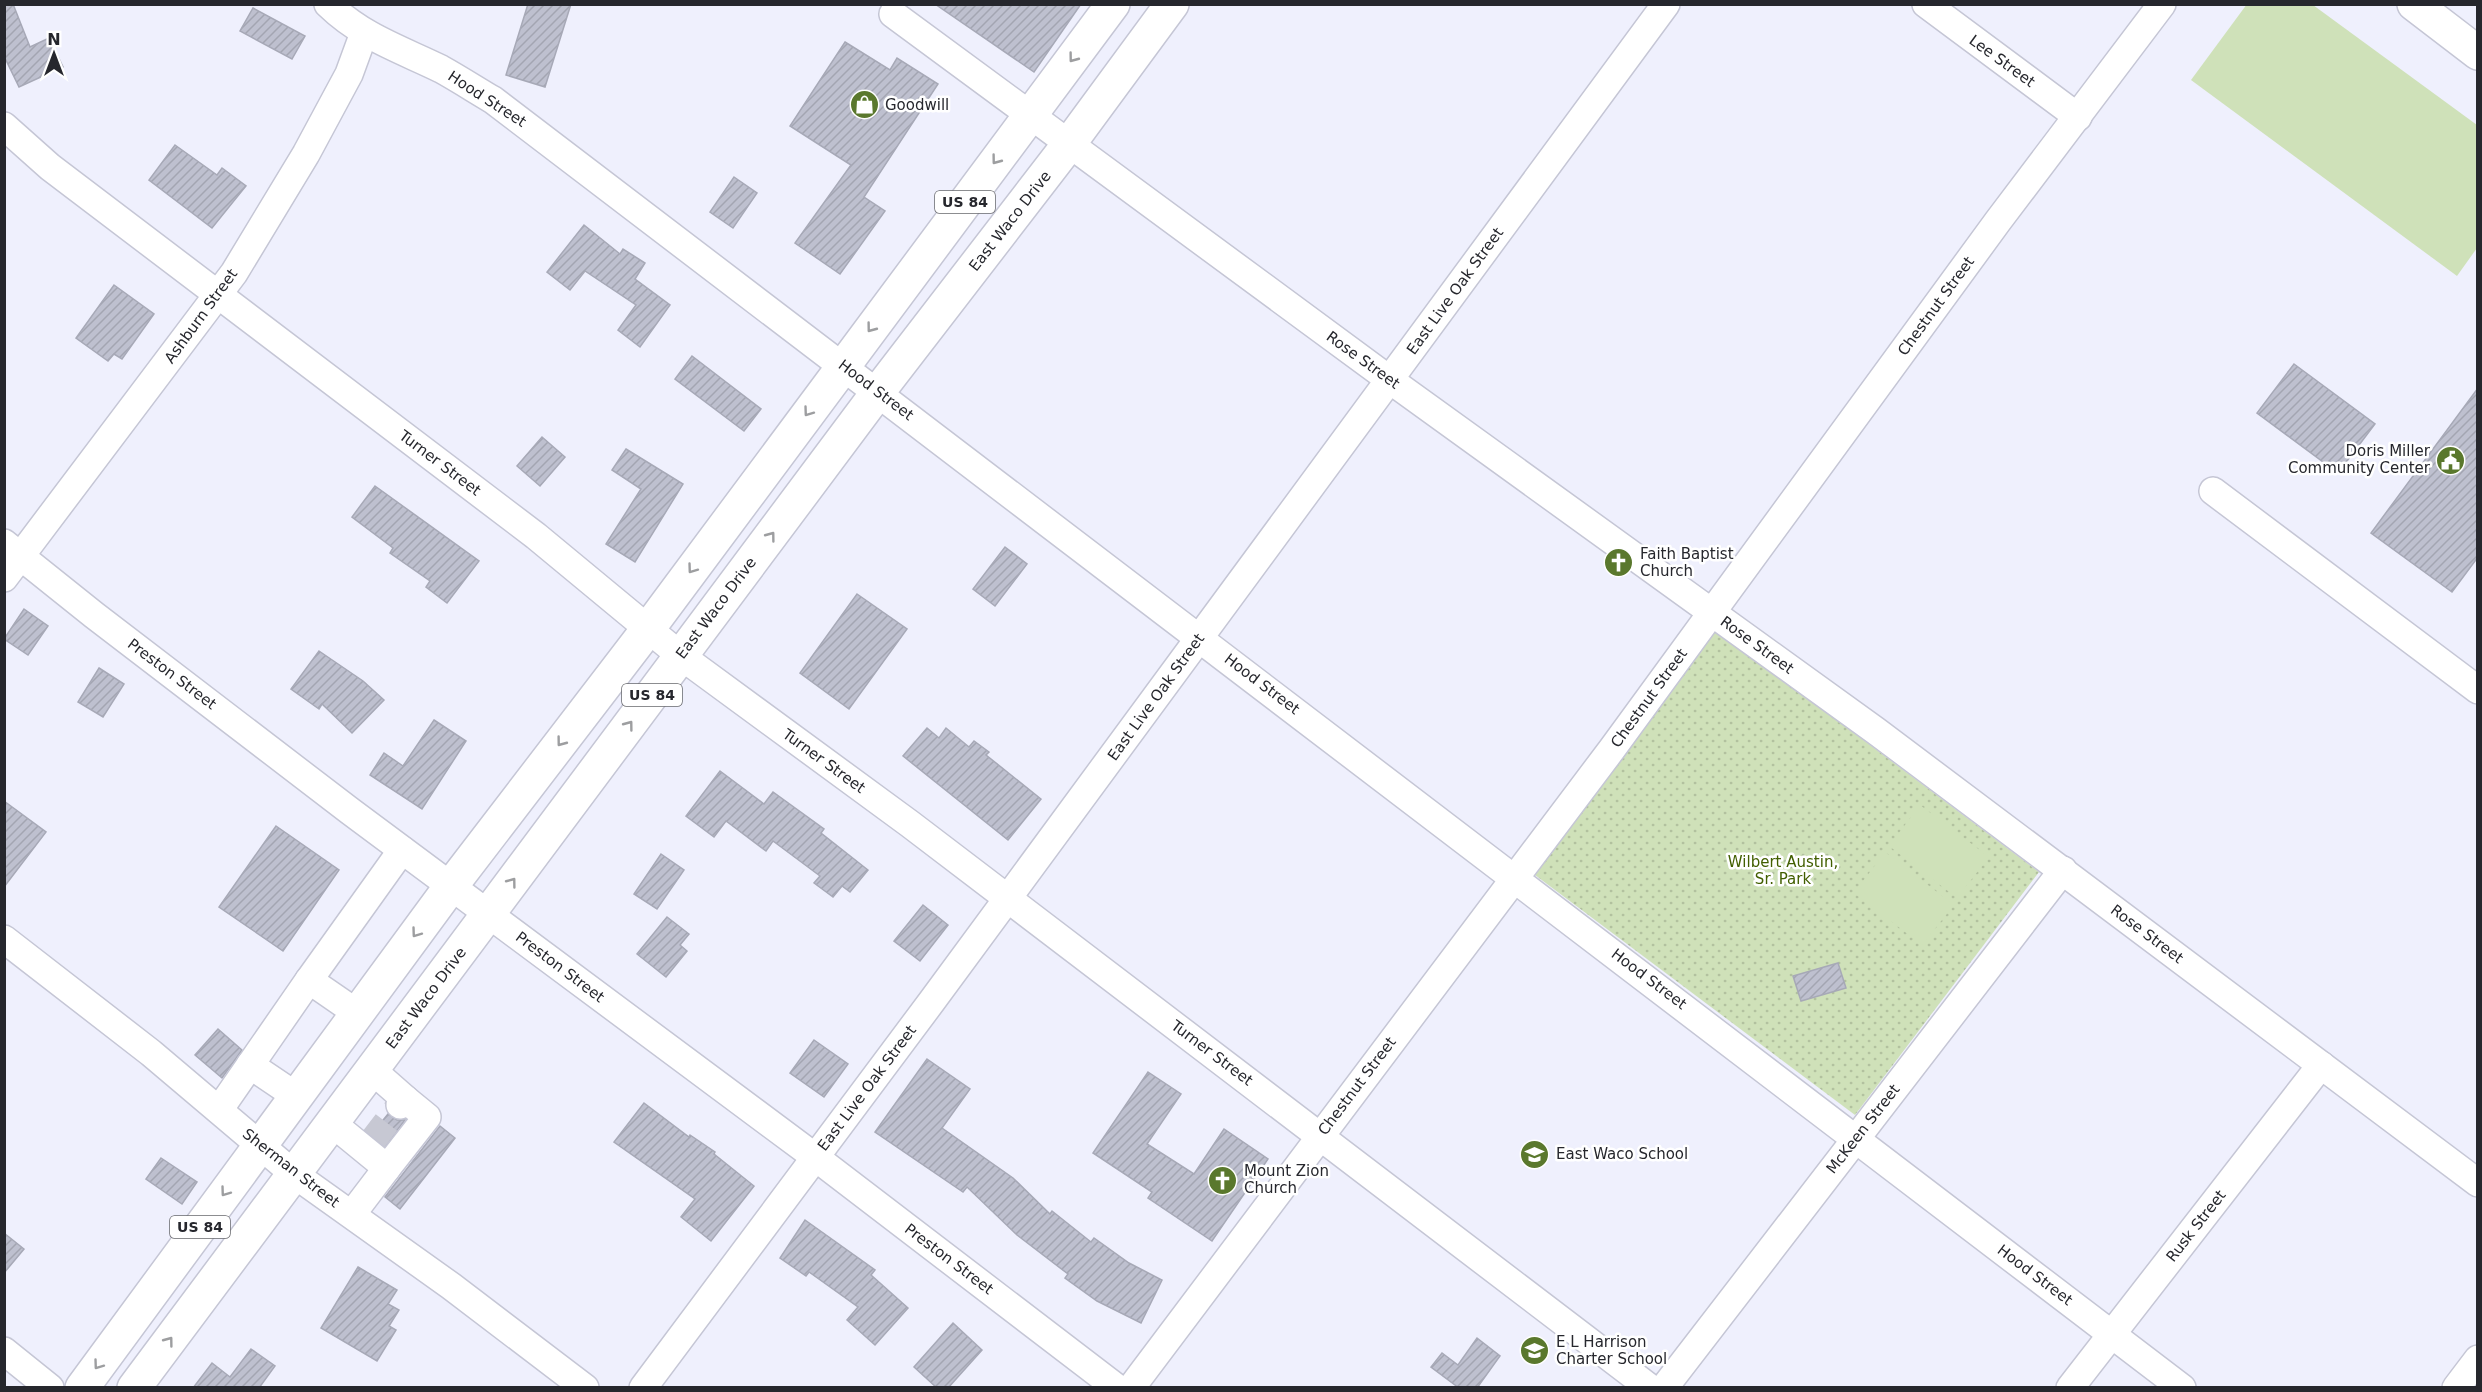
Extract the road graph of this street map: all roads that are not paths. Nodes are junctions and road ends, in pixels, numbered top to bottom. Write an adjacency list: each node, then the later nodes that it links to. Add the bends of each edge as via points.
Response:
1 (328, 4): 9 (street, Hood Street)
2 (1113, 4): 11 (main road, US 84, one-way to 11)
3 (1172, 4): 14 (main road, East Waco Drive / US 84)
4 (1666, 4): 17 (street, East Live Oak Street)
5 (1926, 4): 12 (street, Lee Street)
6 (2162, 4): 12 (street, Chestnut Street)
7 (2414, 4): 10 (main road)
8 (893, 14): 11 (street, Rose Street)
9 (364, 33): 15 (street, Ashburn Street, via 349,74 306,154); 16 (street, Hood Street, via 442,70 493,100)
10 (2478, 52)
11 (1031, 113): 14 (street, Rose Street); 16 (main road, US 84, one-way to 16)
12 (2078, 117): 22 (street, Chestnut Street, via 1998,220)
13 (4, 126): 15 (street, Turner Street, via 50,167)
14 (1069, 144): 17 (street, Rose Street); 18 (main road, East Waco Drive / US 84)
15 (219, 294): 20 (street, Ashburn Street); 23 (street, Turner Street, via 536,536)
16 (843, 365): 18 (street, Hood Street); 23 (main road, US 84, one-way to 23)
17 (1390, 380): 22 (street, Rose Street); 24 (street, East Live Oak Street)
18 (878, 392): 24 (street, Hood Street); 25 (main road, East Waco Drive / US 84, one-way to 18)
19 (2213, 491): 26 (street)
20 (13, 550): 21 (street, Ashburn Street); 27 (street, Preston Street)
21 (4, 578)
22 (1712, 612): 28 (street, Rose Street); 29 (street, Chestnut Street)
23 (648, 629): 25 (street, Turner Street); 30 (main road, US 84, one-way to 30)
24 (1200, 637): 29 (street, Hood Street); 31 (street, East Live Oak Street)
25 (681, 656): 31 (street, Turner Street); 32 (main road, East Waco Drive / US 84, one-way to 25)
26 (2478, 690)
27 (402, 849): 30 (street, Preston Street); 34 (street)
28 (2062, 870): 37 (street, Rose Street); 43 (street, McKeen Street)
29 (1515, 877): 42 (street, Chestnut Street); 43 (street, Hood Street)
30 (451, 886): 32 (street, Preston Street); 35 (main road, US 84, one-way to 35)
31 (1008, 898): 42 (street, Turner Street); 45 (street, East Live Oak Street)
32 (489, 913): 38 (main road, East Waco Drive / US 84); 45 (street, Preston Street)
33 (4, 939): 40 (street, Sherman Street)
34 (309, 980): 35 (street); 36 (street)
35 (357, 1013): 39 (main road, US 84)
36 (250, 1065): 39 (street); 40 (street)
37 (2321, 1065): 48 (street, Rose Street); 50 (street, Rusk Street)
38 (372, 1070): 41 (main road, East Waco Drive / US 84); 46 (street, via 402,1102 427,1117)
39 (296, 1096): 44 (main road, US 84)
40 (219, 1110): 44 (street, Sherman Street)
41 (332, 1123): 46 (street, via 368,1147); 47 (main road, East Waco Drive / US 84)
42 (1320, 1136): 59 (street, Chestnut Street); 60 (street, Turner Street)
43 (1856, 1138): 50 (street, Hood Street); 61 (street, McKeen Street)
44 (260, 1145): 47 (street, Sherman Street); 54 (main road, US 84, one-way to 54)
45 (815, 1157): 57 (street, East Live Oak Street); 58 (street, Preston Street)
46 (387, 1168): 49 (street)
47 (294, 1174): 49 (street, Sherman Street); 55 (main road, East Waco Drive / US 84, one-way to 47)
48 (2478, 1183)
49 (352, 1214): 56 (street, Sherman Street)
50 (2112, 1334): 62 (street, Rusk Street); 63 (street, Hood Street)
51 (4, 1351): 53 (street)
52 (2478, 1359): 64 (street)
53 (50, 1388)
54 (82, 1388)
55 (134, 1388)
56 (585, 1388)
57 (643, 1388)
58 (1117, 1388)
59 (1131, 1388)
60 (1650, 1388)
61 (1664, 1388)
62 (2070, 1388)
63 (2182, 1388)
64 (2456, 1388)

